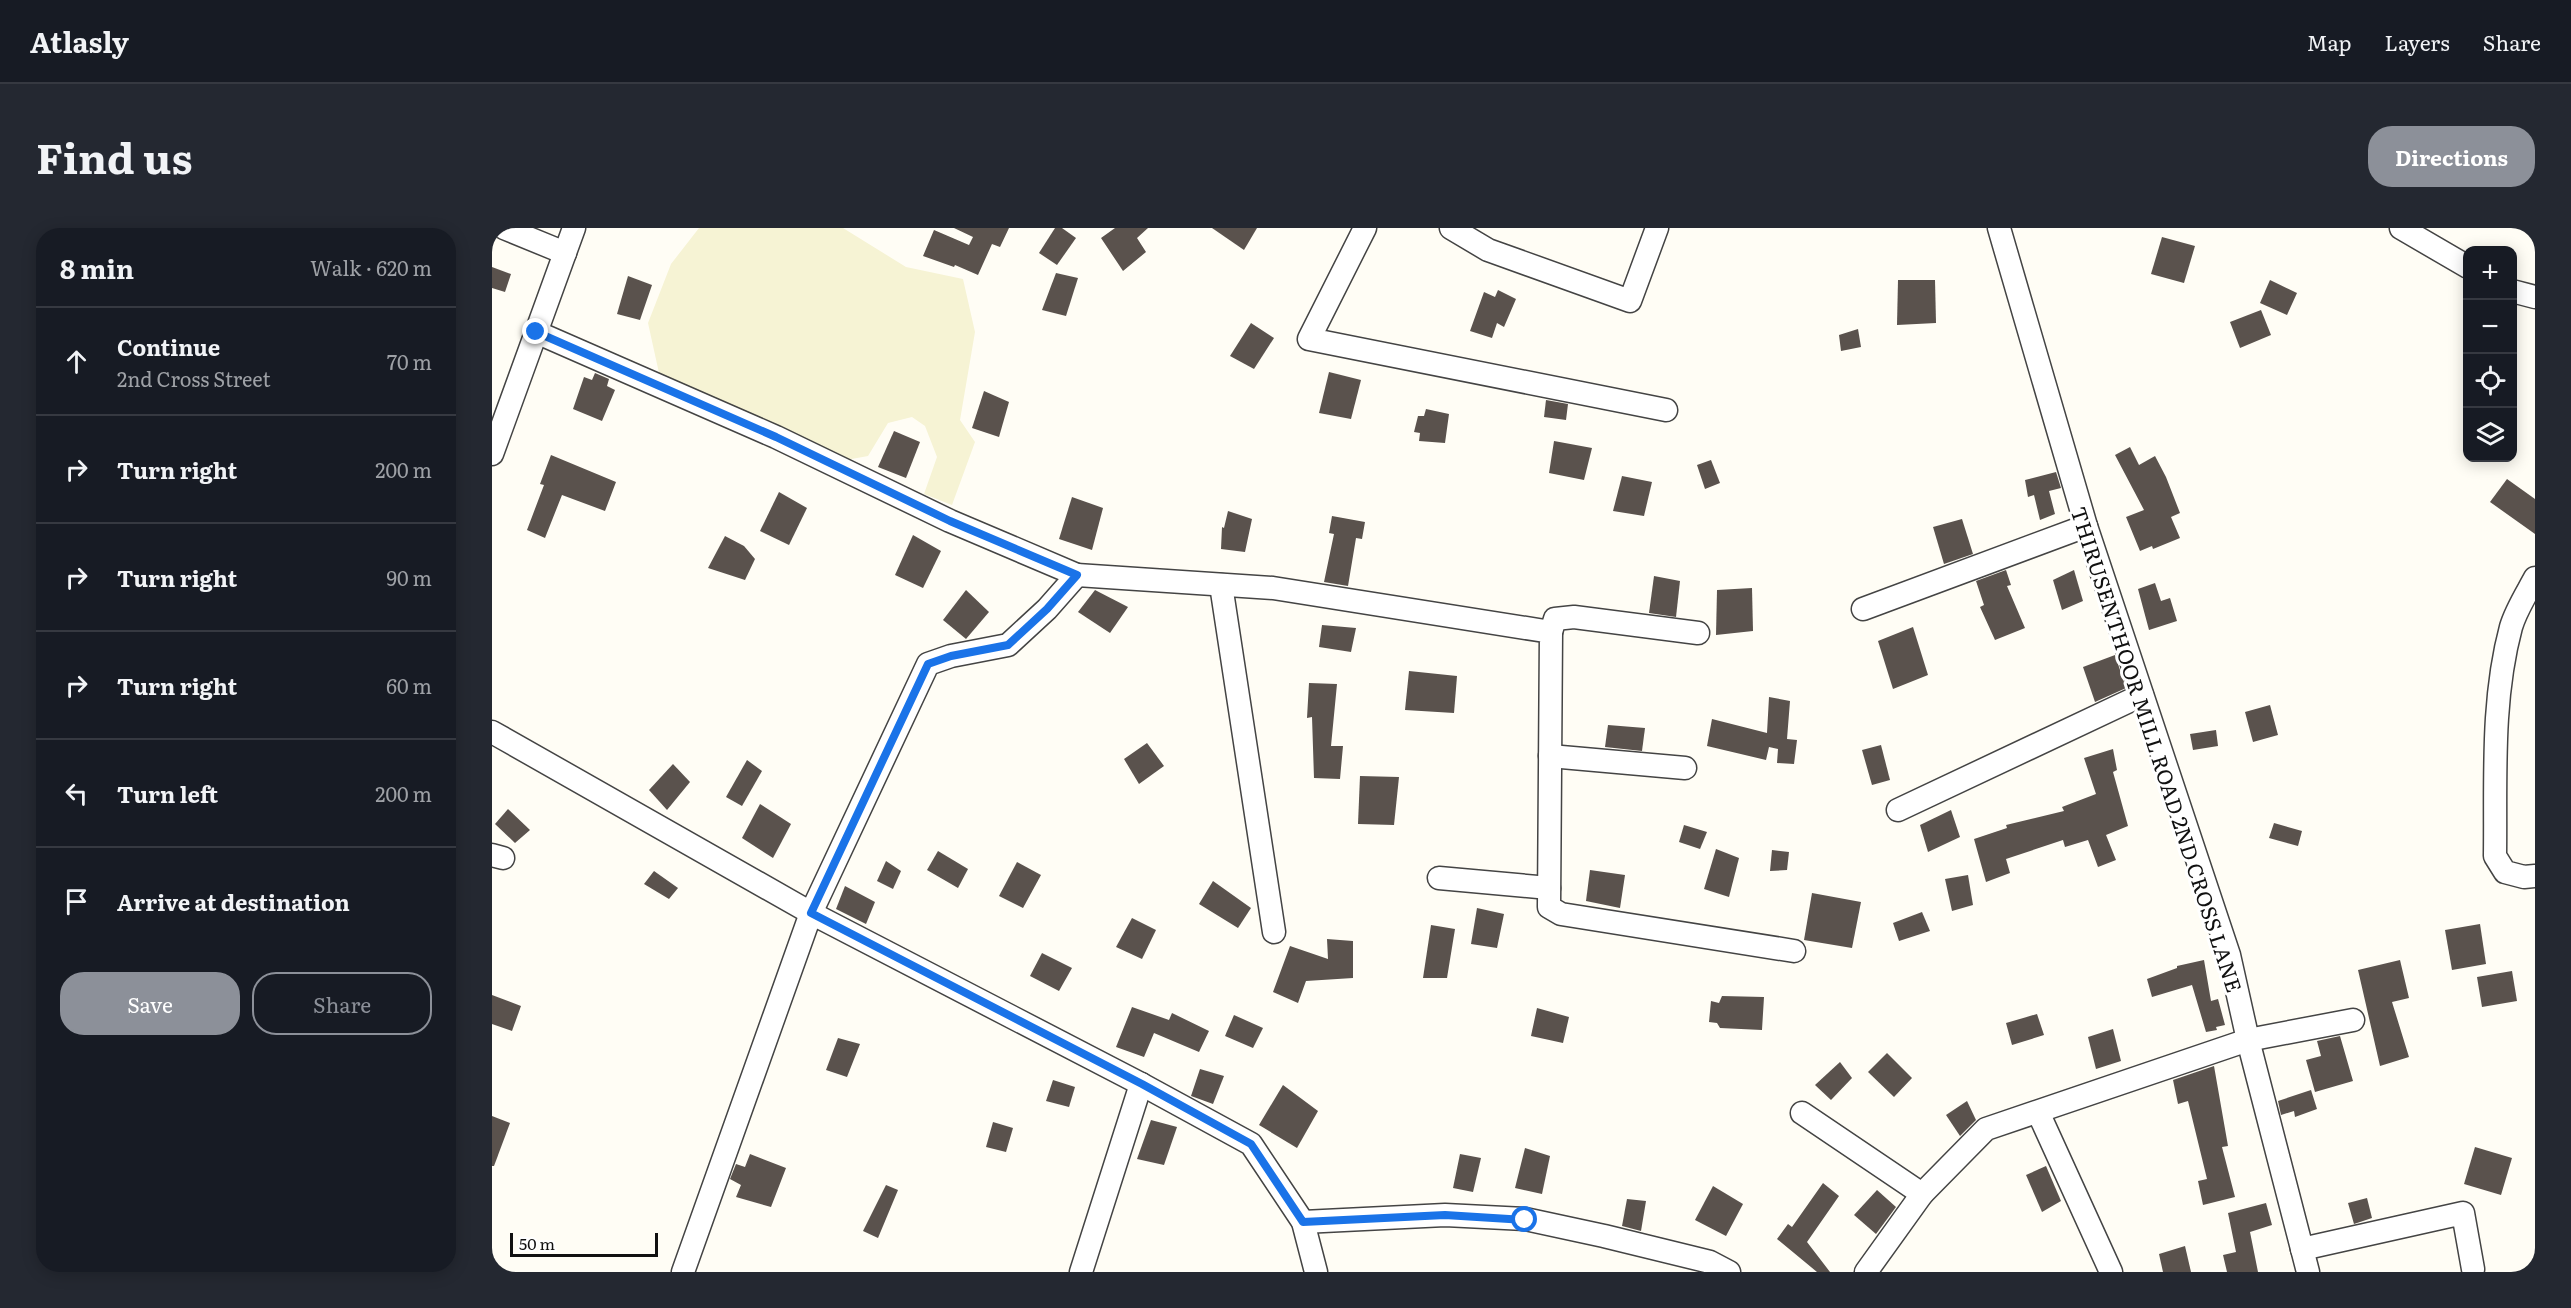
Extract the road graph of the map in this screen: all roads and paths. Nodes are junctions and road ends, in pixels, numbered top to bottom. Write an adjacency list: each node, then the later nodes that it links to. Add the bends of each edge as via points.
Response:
1 (504, 228): 8 (street)
2 (574, 228): 8 (street)
3 (1365, 228): 13 (street, via 1309,339)
4 (1451, 228): 5 (street, via 1488,250 1630,301)
5 (1657, 228)
6 (1999, 228): 15 (street, THIRUSENTHOOR MILL ROAD 2ND CROSS LANE)
7 (2401, 228): 9 (street)
8 (565, 253): 12 (street)
9 (2463, 264)
10 (2517, 292): 11 (street)
11 (2535, 297)
12 (536, 332): 14 (street); 16 (street)
13 (1666, 411)
14 (492, 454)
15 (2086, 526): 19 (street); 22 (street, THIRUSENTHOOR MILL ROAD 2ND CROSS LANE)
16 (1077, 575): 18 (street); 30 (street, via 1008,645 928,664)
17 (2535, 578): 27 (street, via 2512,625 2502,670 2495,856 2505,872)
18 (1221, 585): 20 (street, via 1273,588); 31 (street)
19 (1863, 609)
20 (1551, 632): 21 (street, via 1555,619 1574,617); 24 (street)
21 (1698, 633)
22 (2142, 695): 26 (street); 34 (street, THIRUSENTHOOR MILL ROAD 2ND CROSS LANE, via 2229,955)
23 (492, 732): 30 (street)
24 (1550, 756): 25 (street); 29 (street)
25 (1685, 768)
26 (1898, 810)
27 (2535, 876)
28 (1439, 878): 29 (street)
29 (1549, 888): 32 (street, via 1549,908 1561,914)
30 (811, 913): 35 (street); 42 (street)
31 (1274, 932)
32 (1794, 951)
33 (2352, 1020): 34 (street)
34 (2248, 1040): 36 (street); 40 (street, THIRUSENTHOOR MILL ROAD 2ND CROSS LANE)
35 (1142, 1084): 39 (street, via 1251,1144); 43 (street)
36 (2038, 1112): 38 (street, via 1986,1130); 47 (street)
37 (1802, 1113): 38 (street)
38 (1922, 1194): 46 (street)
39 (1303, 1222): 44 (street); 45 (street, via 1445,1215 1525,1220 1710,1262)
40 (2302, 1249): 41 (street, via 2463,1213); 48 (street, THIRUSENTHOOR MILL ROAD 2ND CROSS LANE)
41 (2473, 1269)
42 (683, 1272)
43 (1081, 1272)
44 (1316, 1272)
45 (1729, 1272)
46 (1866, 1272)
47 (2111, 1272)
48 (2308, 1272)

